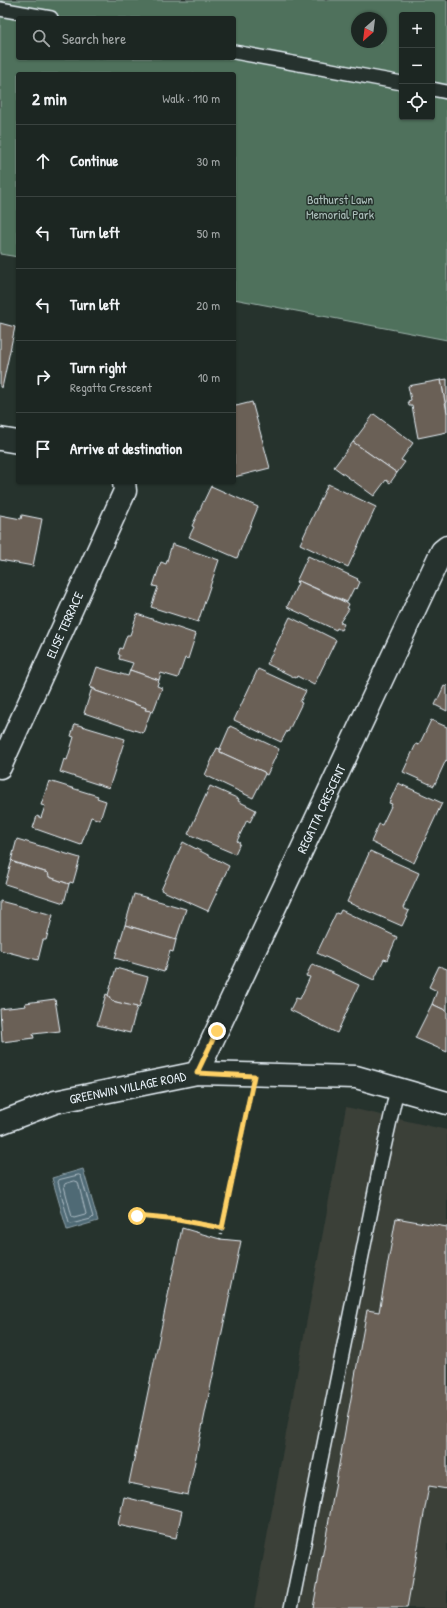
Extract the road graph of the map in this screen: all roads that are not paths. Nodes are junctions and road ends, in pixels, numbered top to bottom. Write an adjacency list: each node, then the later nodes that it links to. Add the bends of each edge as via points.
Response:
1 (0, 8): 2 (lane)
2 (41, 16)
3 (236, 52): 4 (lane)
4 (399, 82)
5 (435, 90): 6 (lane)
6 (447, 92)
7 (0, 438): 8 (street)
8 (16, 442)
9 (124, 484): 11 (street, ELISE TERRACE, via 125,491)
10 (447, 547): 12 (street, REGATTA CRESCENT, via 442,551)
11 (0, 766)
12 (197, 1073): 13 (street, GREENWIN VILLAGE ROAD, via 356,1077); 15 (street, GREENWIN VILLAGE ROAD, via 56,1102)
13 (397, 1089): 14 (street, GREENWIN VILLAGE ROAD); 16 (lane)
14 (447, 1103)
15 (0, 1123)
16 (291, 1608)

